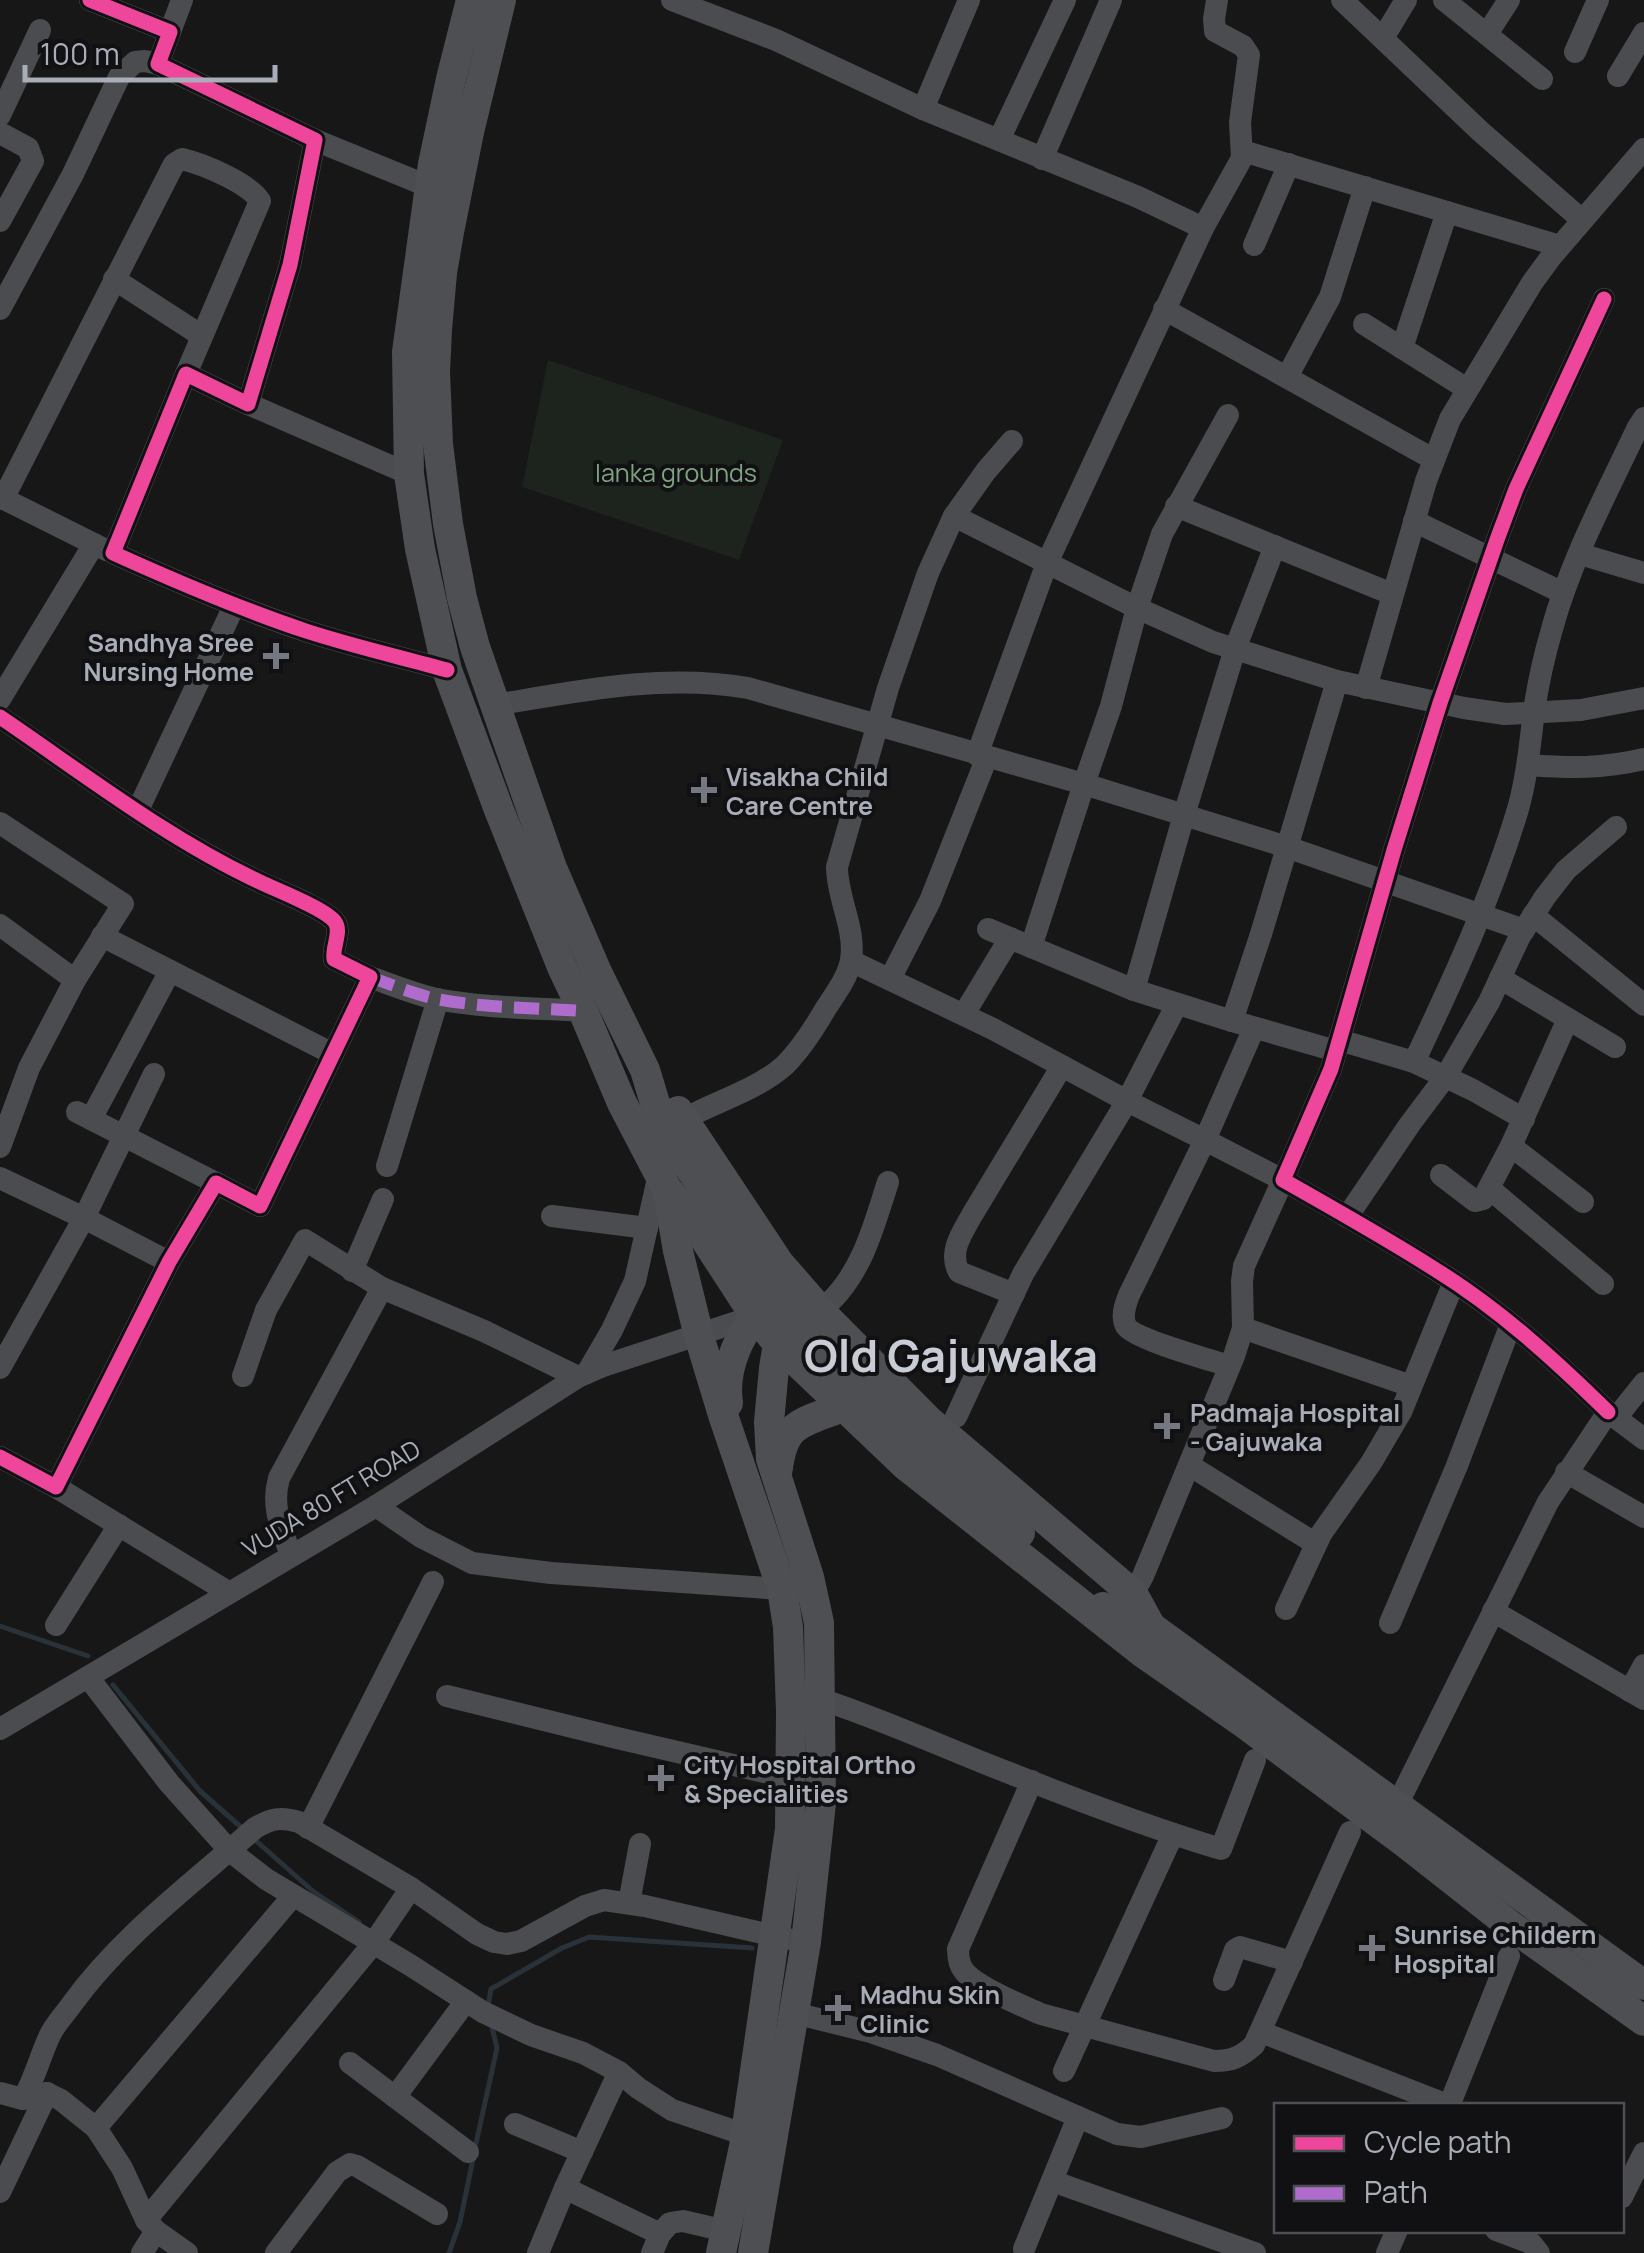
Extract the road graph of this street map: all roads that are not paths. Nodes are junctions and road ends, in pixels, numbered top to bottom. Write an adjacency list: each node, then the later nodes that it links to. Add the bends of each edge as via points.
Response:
1 (90, 0): 16 (street)
2 (182, 0): 16 (street)
3 (471, 0): 33 (main road)
4 (501, 0): 78 (main road, via 447,246 435,372 448,524 462,598)
5 (672, 0): 24 (street)
6 (969, 0): 24 (street)
7 (1065, 0): 28 (street)
8 (1112, 0): 31 (street)
9 (1217, 0): 30 (street, via 1215,31 1249,55)
10 (1342, 0): 19 (street)
11 (1406, 0): 19 (street)
12 (1444, 0): 18 (street)
13 (1510, 0): 18 (street)
14 (1598, 0): 20 (street)
15 (40, 30): 25 (street)
16 (170, 32): 21 (street)
17 (1644, 33): 22 (street)
18 (1487, 34): 23 (street)
19 (1383, 38): 36 (street)
20 (1575, 52)
21 (158, 64): 27 (street); 43 (street, via 135,62 119,77)
22 (1618, 76)
23 (1542, 80)
24 (923, 108): 28 (street)
25 (0, 115)
26 (0, 132): 37 (street, via 28,148 33,160)
27 (315, 140): 33 (street); 51 (street, via 290,265)
28 (999, 140): 31 (street)
29 (1644, 149): 36 (street)
30 (1243, 151): 32 (street); 38 (street)
31 (1042, 159): 38 (street)
32 (1289, 164): 34 (street); 39 (street)
33 (430, 187): 56 (main road, via 407,352)
34 (1365, 187): 35 (street); 49 (street, via 1330,297)
35 (1448, 212): 40 (street); 47 (street)
36 (1582, 220): 40 (street)
37 (0, 221)
38 (1203, 228): 44 (street)
39 (1254, 245)
40 (1560, 246): 50 (street)
41 (114, 280): 46 (street); 46 (street, via 177,160 250,190 259,207); 57 (street)
42 (1604, 299): 64 (street)
43 (0, 309)
44 (1164, 309): 49 (street); 65 (street)
45 (1364, 324): 47 (street)
46 (202, 336): 48 (street)
47 (1402, 348): 50 (street)
48 (186, 374): 51 (street); 62 (street)
49 (1287, 378): 55 (street)
50 (1467, 389): 55 (street)
51 (248, 404): 56 (street)
52 (1228, 415): 58 (street)
53 (1644, 418): 63 (street)
54 (1012, 442): 59 (street)
55 (1434, 459): 60 (street)
56 (409, 474): 72 (main road)
57 (1, 498): 62 (street)
58 (1176, 506): 61 (street); 70 (street)
59 (954, 516): 65 (street); 81 (street, via 910,619)
60 (1414, 521): 64 (street); 68 (street)
61 (1275, 546): 68 (street); 71 (street)
62 (104, 549): 69 (street); 75 (street)
63 (1580, 554): 66 (street); 67 (street)
64 (1490, 559): 67 (street); 77 (street)
65 (1046, 564): 70 (street); 82 (street)
66 (1644, 573)
67 (1563, 593): 79 (street)
68 (1392, 594): 74 (street)
69 (234, 606): 72 (street); 86 (street)
70 (1137, 608): 71 (street); 85 (street)
71 (1234, 649): 73 (street); 87 (street)
72 (447, 670): 108 (main road)
73 (1337, 681): 74 (street); 90 (street)
74 (1366, 688): 77 (street)
75 (0, 698)
76 (1644, 698): 79 (street)
77 (1440, 703): 79 (street); 91 (street)
78 (495, 705): 81 (street, via 629,684 714,682); 117 (main road, via 552,868)
79 (1534, 714): 84 (street)
80 (0, 716): 86 (street)
81 (878, 726): 82 (street); 98 (street, via 838,867)
82 (982, 756): 85 (street); 101 (street, via 930,901)
83 (1644, 760): 84 (street, via 1578,769)
84 (1528, 764): 92 (street)
85 (1084, 784): 87 (street); 97 (street)
86 (138, 810): 100 (street, via 215,861 334,920 334,958)
87 (1184, 815): 90 (street); 104 (street)
88 (0, 823): 96 (street, via 123,904)
89 (1616, 827): 93 (street, via 1566,870)
90 (1287, 847): 91 (street); 111 (street)
91 (1385, 880): 92 (street); 112 (street)
92 (1480, 915): 93 (street); 115 (street)
93 (1528, 923): 102 (street); 107 (street)
94 (0, 925): 103 (street)
95 (988, 929): 97 (street)
96 (102, 936): 99 (street); 103 (street)
97 (1020, 943): 104 (street); 109 (street)
98 (851, 960): 101 (street); 121 (street, via 828,1006 784,1066)
99 (170, 971): 114 (street); 124 (street, via 84,1116)
100 (370, 977): 105 (street); 114 (street)
101 (890, 978): 109 (street)
102 (1500, 978): 110 (street); 119 (street)
103 (75, 980): 122 (street)
104 (1134, 990): 106 (street)
105 (438, 999): 108 (street); 128 (street)
106 (1177, 1004): 111 (street); 120 (street)
107 (1644, 1004)
108 (584, 1011): 133 (main road)
109 (964, 1014): 116 (street)
110 (1568, 1018): 113 (street); 123 (street)
111 (1243, 1025): 112 (street); 125 (street)
112 (1337, 1046): 115 (street); 130 (street)
113 (1615, 1046)
114 (333, 1054): 132 (street, via 260,1206)
115 (1414, 1062): 119 (street)
116 (1062, 1066): 120 (street); 148 (street, via 956,1248 959,1272)
117 (645, 1070): 141 (main road); 178 (main road, via 779,1264 826,1318 929,1420)
118 (154, 1074): 124 (street)
119 (1446, 1076): 123 (street); 139 (street)
120 (1127, 1101): 125 (street); 148 (street)
121 (696, 1114)
122 (5, 1117): 127 (street)
123 (1524, 1119): 126 (street)
124 (124, 1137): 132 (street); 140 (street)
125 (1205, 1140): 130 (street); 154 (street, via 1123,1316 1142,1337)
126 (1512, 1146): 135 (street); 137 (street)
127 (0, 1148)
128 (387, 1166)
129 (1441, 1176): 135 (street, via 1478,1202)
130 (1282, 1180): 139 (street); 152 (street, via 1244,1266)
131 (1, 1181): 140 (street)
132 (216, 1182): 143 (street)
133 (663, 1182): 141 (main road); 142 (street); 153 (main road)
134 (888, 1182): 149 (street, via 857,1268)
135 (1490, 1189): 146 (street)
136 (382, 1199): 144 (street)
137 (1583, 1202)
138 (552, 1216): 142 (street)
139 (1347, 1217): 145 (street)
140 (84, 1218): 143 (street); 155 (street)
141 (708, 1220): 150 (main road)
142 (647, 1228): 156 (street, via 634,1281)
143 (170, 1262): 169 (street)
144 (352, 1271): 147 (street); 157 (street, via 305,1240 266,1310)
145 (1454, 1282): 151 (street); 159 (street)
146 (1603, 1284)
147 (382, 1288): 156 (street); 174 (street, via 275,1492)
148 (1014, 1294): 162 (street)
149 (830, 1302)
150 (776, 1322): 153 (street, VUDA 80 FT ROAD); 160 (main road); 164 (main road, via 736,1348 727,1376); 168 (main road, via 769,1422); 183 (main road)
151 (1511, 1324): 161 (street); 181 (street)
152 (1242, 1328): 154 (street); 159 (street)
153 (699, 1336): 156 (street, VUDA 80 FT ROAD); 164 (main road)
154 (1229, 1366): 166 (street)
155 (0, 1368)
156 (582, 1375): 170 (street, VUDA 80 FT ROAD)
157 (242, 1376)
158 (1644, 1383): 161 (street)
159 (1411, 1386): 173 (street, via 1388,1438)
160 (842, 1408): 168 (main road, via 792,1429); 183 (main road, via 942,1495)
161 (1612, 1415): 163 (street); 167 (street)
162 (956, 1417)
163 (1644, 1439)
164 (732, 1440): 176 (main road)
165 (0, 1457): 169 (street)
166 (1189, 1465): 173 (street); 178 (street)
167 (1566, 1472): 171 (street); 180 (street)
168 (776, 1482): 188 (main road, via 817,1612)
169 (56, 1487): 172 (street)
170 (376, 1506): 174 (street, VUDA 80 FT ROAD); 176 (street, via 472,1563)
171 (1644, 1517)
172 (118, 1525): 177 (street); 182 (street)
173 (1316, 1544): 179 (street)
174 (291, 1556): 177 (street, VUDA 80 FT ROAD)
175 (434, 1582): 194 (street)
176 (782, 1589): 191 (main road)
177 (228, 1592): 185 (street, VUDA 80 FT ROAD)
178 (1132, 1594): 183 (main road)
179 (1286, 1609)
180 (1492, 1611): 187 (street); 193 (street)
181 (1390, 1622)
182 (56, 1625)
183 (1152, 1651): 193 (main road); 210 (main road)
184 (1644, 1665): 187 (street)
185 (88, 1677): 189 (street, VUDA 80 FT ROAD); 198 (street)
186 (448, 1696): 191 (street)
187 (1637, 1696)
188 (820, 1699): 192 (street); 202 (main road, via 821,1803)
189 (0, 1729)
190 (1255, 1760): 196 (street, via 1222,1848)
191 (790, 1778): 202 (main road)
192 (1032, 1781): 196 (street); 211 (street, via 958,1960 972,1979 1017,2004)
193 (1397, 1805): 207 (main road)
194 (308, 1828): 198 (street, via 272,1819); 199 (street)
195 (1350, 1832): 205 (street)
196 (1174, 1834): 211 (street)
197 (640, 1844): 201 (street)
198 (230, 1851): 200 (street); 217 (street, via 87,1983 50,2034 34,2080)
199 (410, 1888): 201 (street, via 476,1934 507,1944 585,1906); 203 (street)
200 (293, 1896): 203 (street); 224 (street)
201 (628, 1903): 202 (street)
202 (791, 1940): 209 (main road); 225 (main road)
203 (373, 1944): 208 (street); 234 (street)
204 (1509, 1956): 220 (street)
205 (1292, 1962): 206 (street, via 1240,1947); 212 (street)
206 (1224, 1980)
207 (1644, 1984)
208 (475, 2006): 215 (street); 218 (street)
209 (794, 2013): 221 (street, via 937,2055); 243 (main road)
210 (1644, 2022)
211 (1084, 2027): 212 (street, via 1214,2061 1243,2056); 214 (street)
212 (1261, 2032): 219 (street)
213 (350, 2063): 218 (street)
214 (1064, 2071)
215 (619, 2072): 225 (street, via 672,2110); 227 (street)
216 (46, 2093): 217 (street); 224 (street); 231 (street)
217 (12, 2096)
218 (395, 2097): 226 (street)
219 (1444, 2103)
220 (1450, 2103)
221 (1078, 2117): 222 (street, via 1141,2137); 229 (street)
222 (1222, 2118)
223 (515, 2124): 227 (street)
224 (96, 2128): 234 (street)
225 (746, 2135): 236 (main road)
226 (468, 2152)
227 (582, 2152): 230 (street)
228 (1644, 2153): 232 (street)
229 (1052, 2181): 238 (street); 244 (street)
230 (565, 2188): 237 (street); 242 (street)
231 (0, 2192)
232 (1624, 2192)
233 (437, 2214): 241 (street, via 350,2164)
234 (151, 2225): 239 (street); 240 (street)
235 (1504, 2233): 245 (street)
236 (724, 2242): 237 (street, via 683,2221 670,2223)
237 (656, 2244)
238 (1024, 2248)
239 (142, 2253)
240 (187, 2253)
241 (276, 2253)
242 (538, 2253)
243 (753, 2253)
244 (1255, 2253)
245 (1539, 2253)

